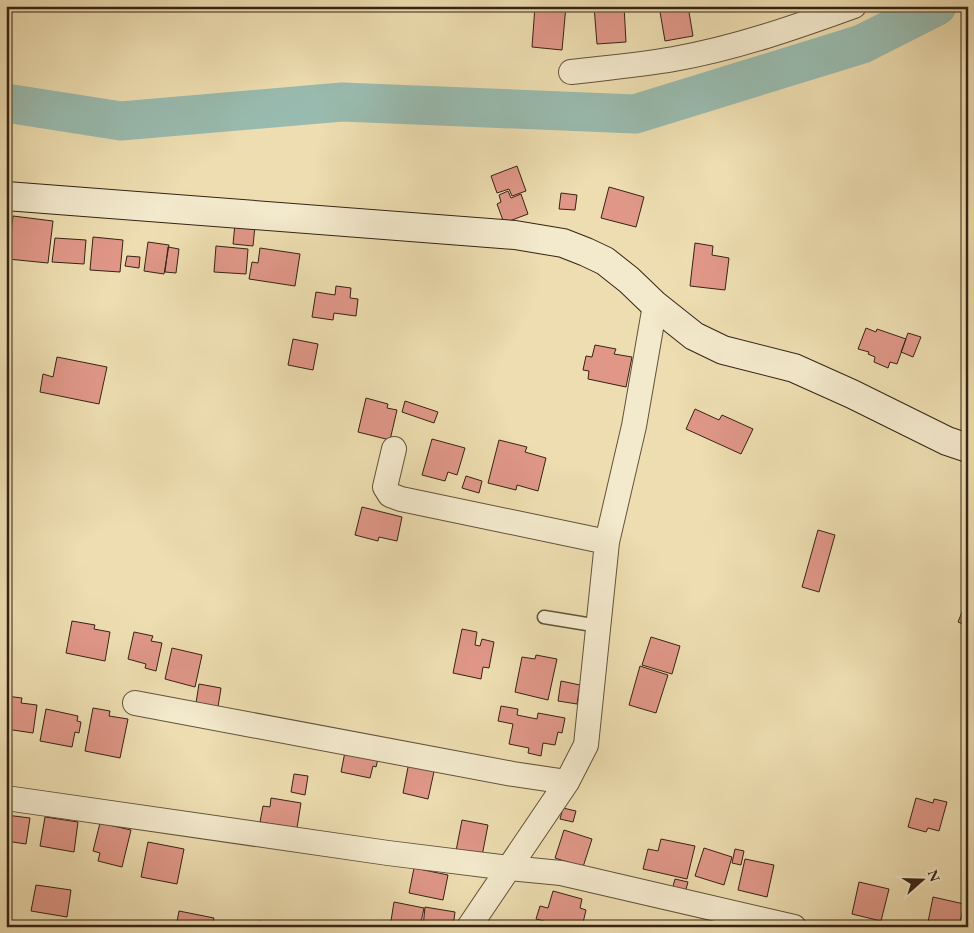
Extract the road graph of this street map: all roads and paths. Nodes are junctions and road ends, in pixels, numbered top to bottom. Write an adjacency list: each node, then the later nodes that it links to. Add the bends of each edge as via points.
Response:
1 (854, 6): 2 (street, via 794,28 712,51)
2 (571, 72)
3 (6, 196): 4 (street, via 516,235 563,243 605,261 630,280)
4 (655, 306): 5 (street, via 694,336 723,350 794,368); 7 (street, via 634,426)
5 (968, 448)
6 (394, 449): 7 (street, via 385,487 390,495)
7 (607, 542): 9 (street)
8 (544, 617): 9 (lane)
9 (600, 626): 11 (street, via 586,745)
10 (135, 703): 11 (street)
11 (567, 782): 13 (street)
12 (6, 798): 13 (street)
13 (509, 868): 14 (street); 15 (street, via 561,873)
14 (469, 927)
15 (794, 927)

